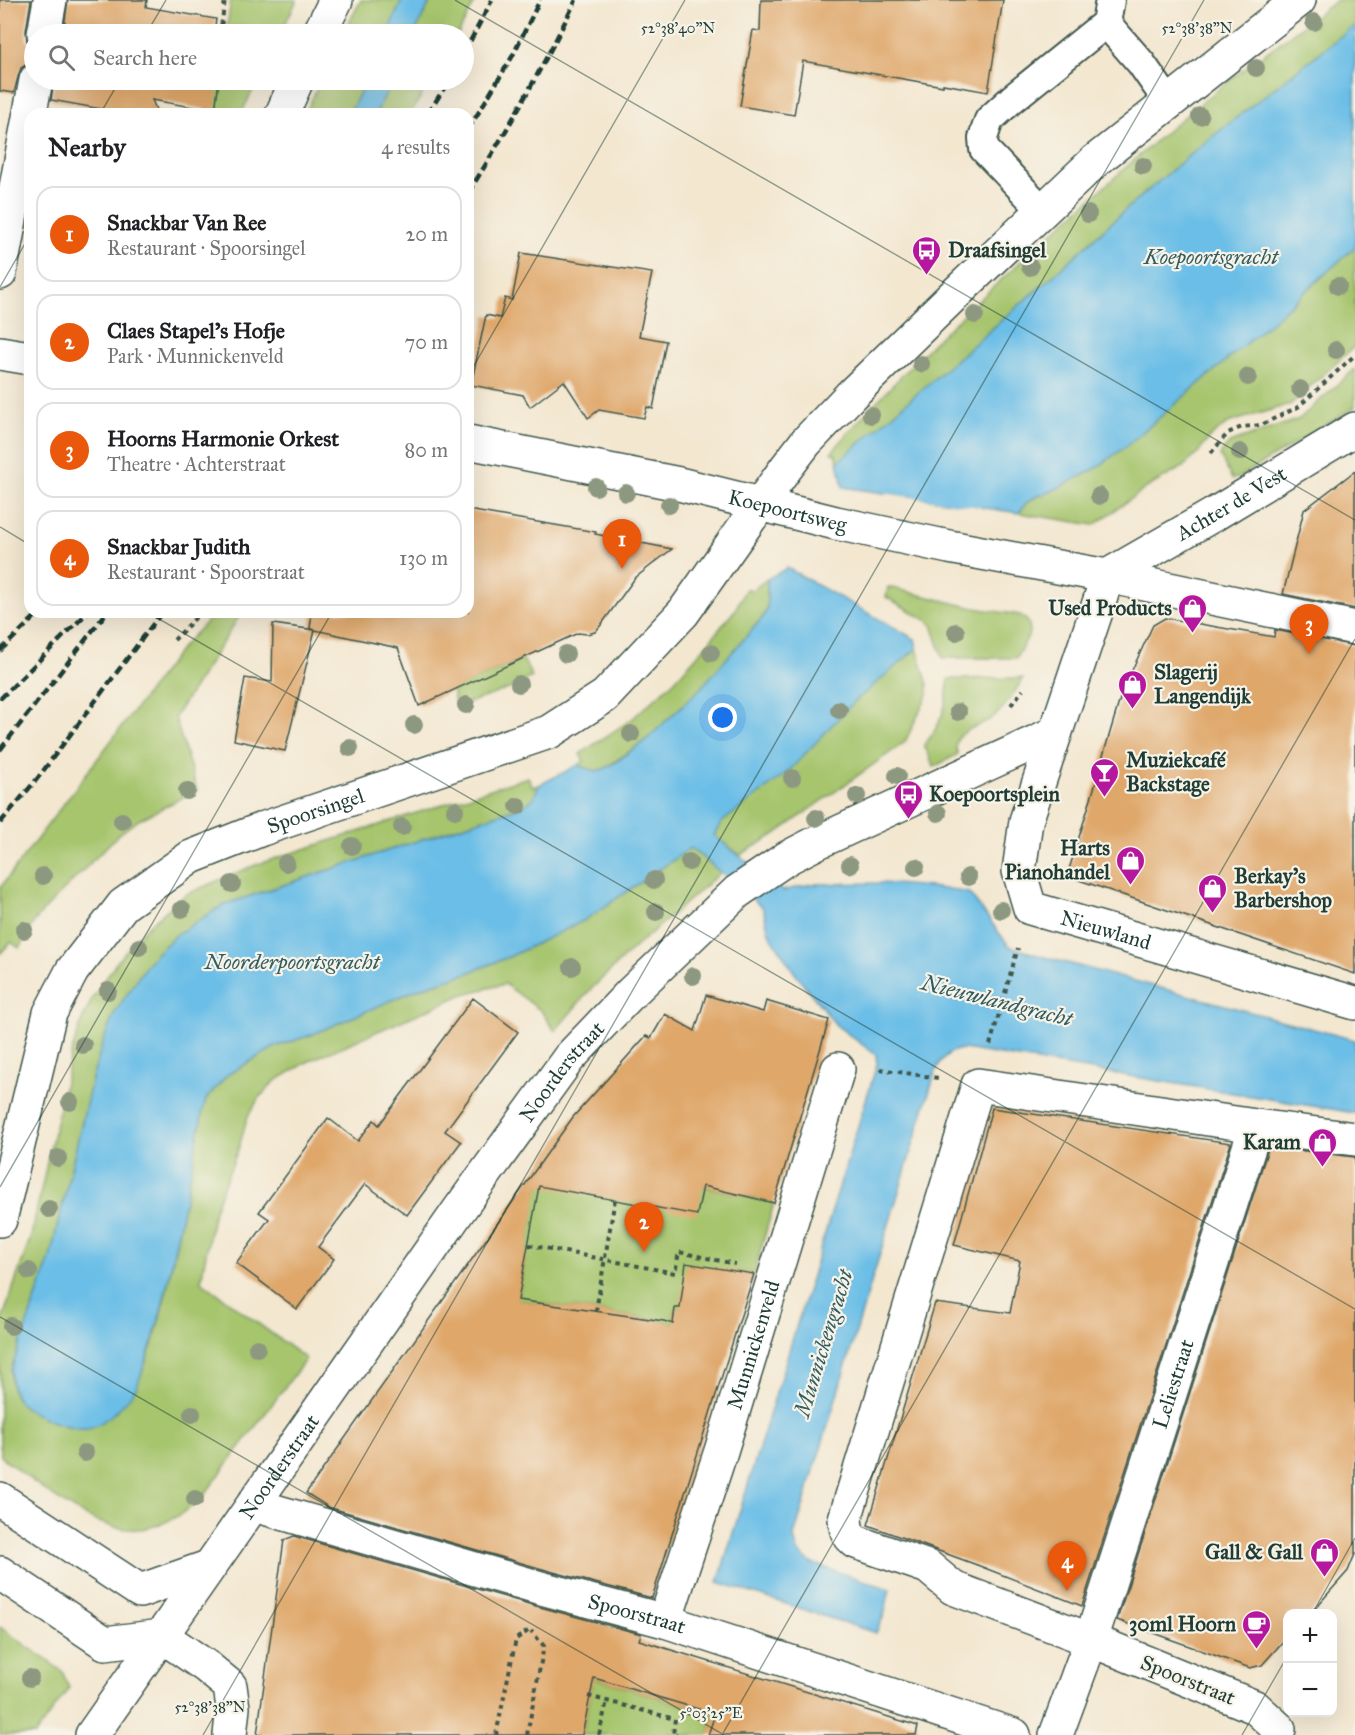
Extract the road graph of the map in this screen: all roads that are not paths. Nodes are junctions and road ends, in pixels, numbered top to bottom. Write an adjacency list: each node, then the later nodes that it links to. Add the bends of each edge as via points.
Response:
1 (50, 0): 5 (street)
2 (336, 0): 6 (street)
3 (1299, 0): 9 (street)
4 (1108, 11): 9 (lane); 13 (lane, via 989,120 983,138 984,149)
5 (46, 24)
6 (324, 24)
7 (34, 90): 10 (street)
8 (293, 90): 11 (street)
9 (1169, 103): 13 (street, via 1095,161)
10 (31, 108)
11 (285, 108)
12 (24, 144): 14 (street)
13 (1043, 211): 19 (street, via 828,418)
14 (0, 273)
15 (0, 353): 16 (street)
16 (24, 357)
17 (1355, 429): 20 (street, Achter de Vest)
18 (474, 443): 19 (street, Koepoortsweg, via 687,486)
19 (760, 505): 20 (street, Koepoortsweg, via 950,547); 27 (street, Spoorsingel, via 683,613 605,696 549,732 262,829 191,857 123,905 72,971 50,1013)
20 (1107, 576): 21 (street, Koepoortsweg); 22 (street)
21 (1355, 628)
22 (1055, 733): 23 (street, Nieuwland, via 1026,821 1019,871 1030,908); 29 (street, Noorderstraat, via 787,858 737,892 632,992 569,1058)
23 (1355, 1003)
24 (838, 1069): 32 (street, Munnickenveld)
25 (1256, 1126): 26 (street); 34 (street, Leliestraat); 34 (street, Spoorstraat, via 978,1085 845,1519 847,1531 856,1542 928,1567 953,1588)
26 (1355, 1139)
27 (0, 1220)
28 (0, 1499): 30 (street, via 140,1591)
29 (254, 1505): 30 (street, Noorderstraat); 32 (street, Spoorstraat)
30 (208, 1568): 33 (street, Noorderstraat)
31 (0, 1573): 33 (street, via 105,1643)
32 (665, 1621): 38 (street, Spoorstraat)
33 (162, 1636): 36 (street, Noorderstraat); 37 (street, via 230,1686)
34 (1091, 1640): 35 (street, Spoorstraat, via 1255,1707); 39 (street)
35 (1279, 1728)
36 (92, 1735)
37 (230, 1735)
38 (1014, 1735)
39 (1056, 1735)

